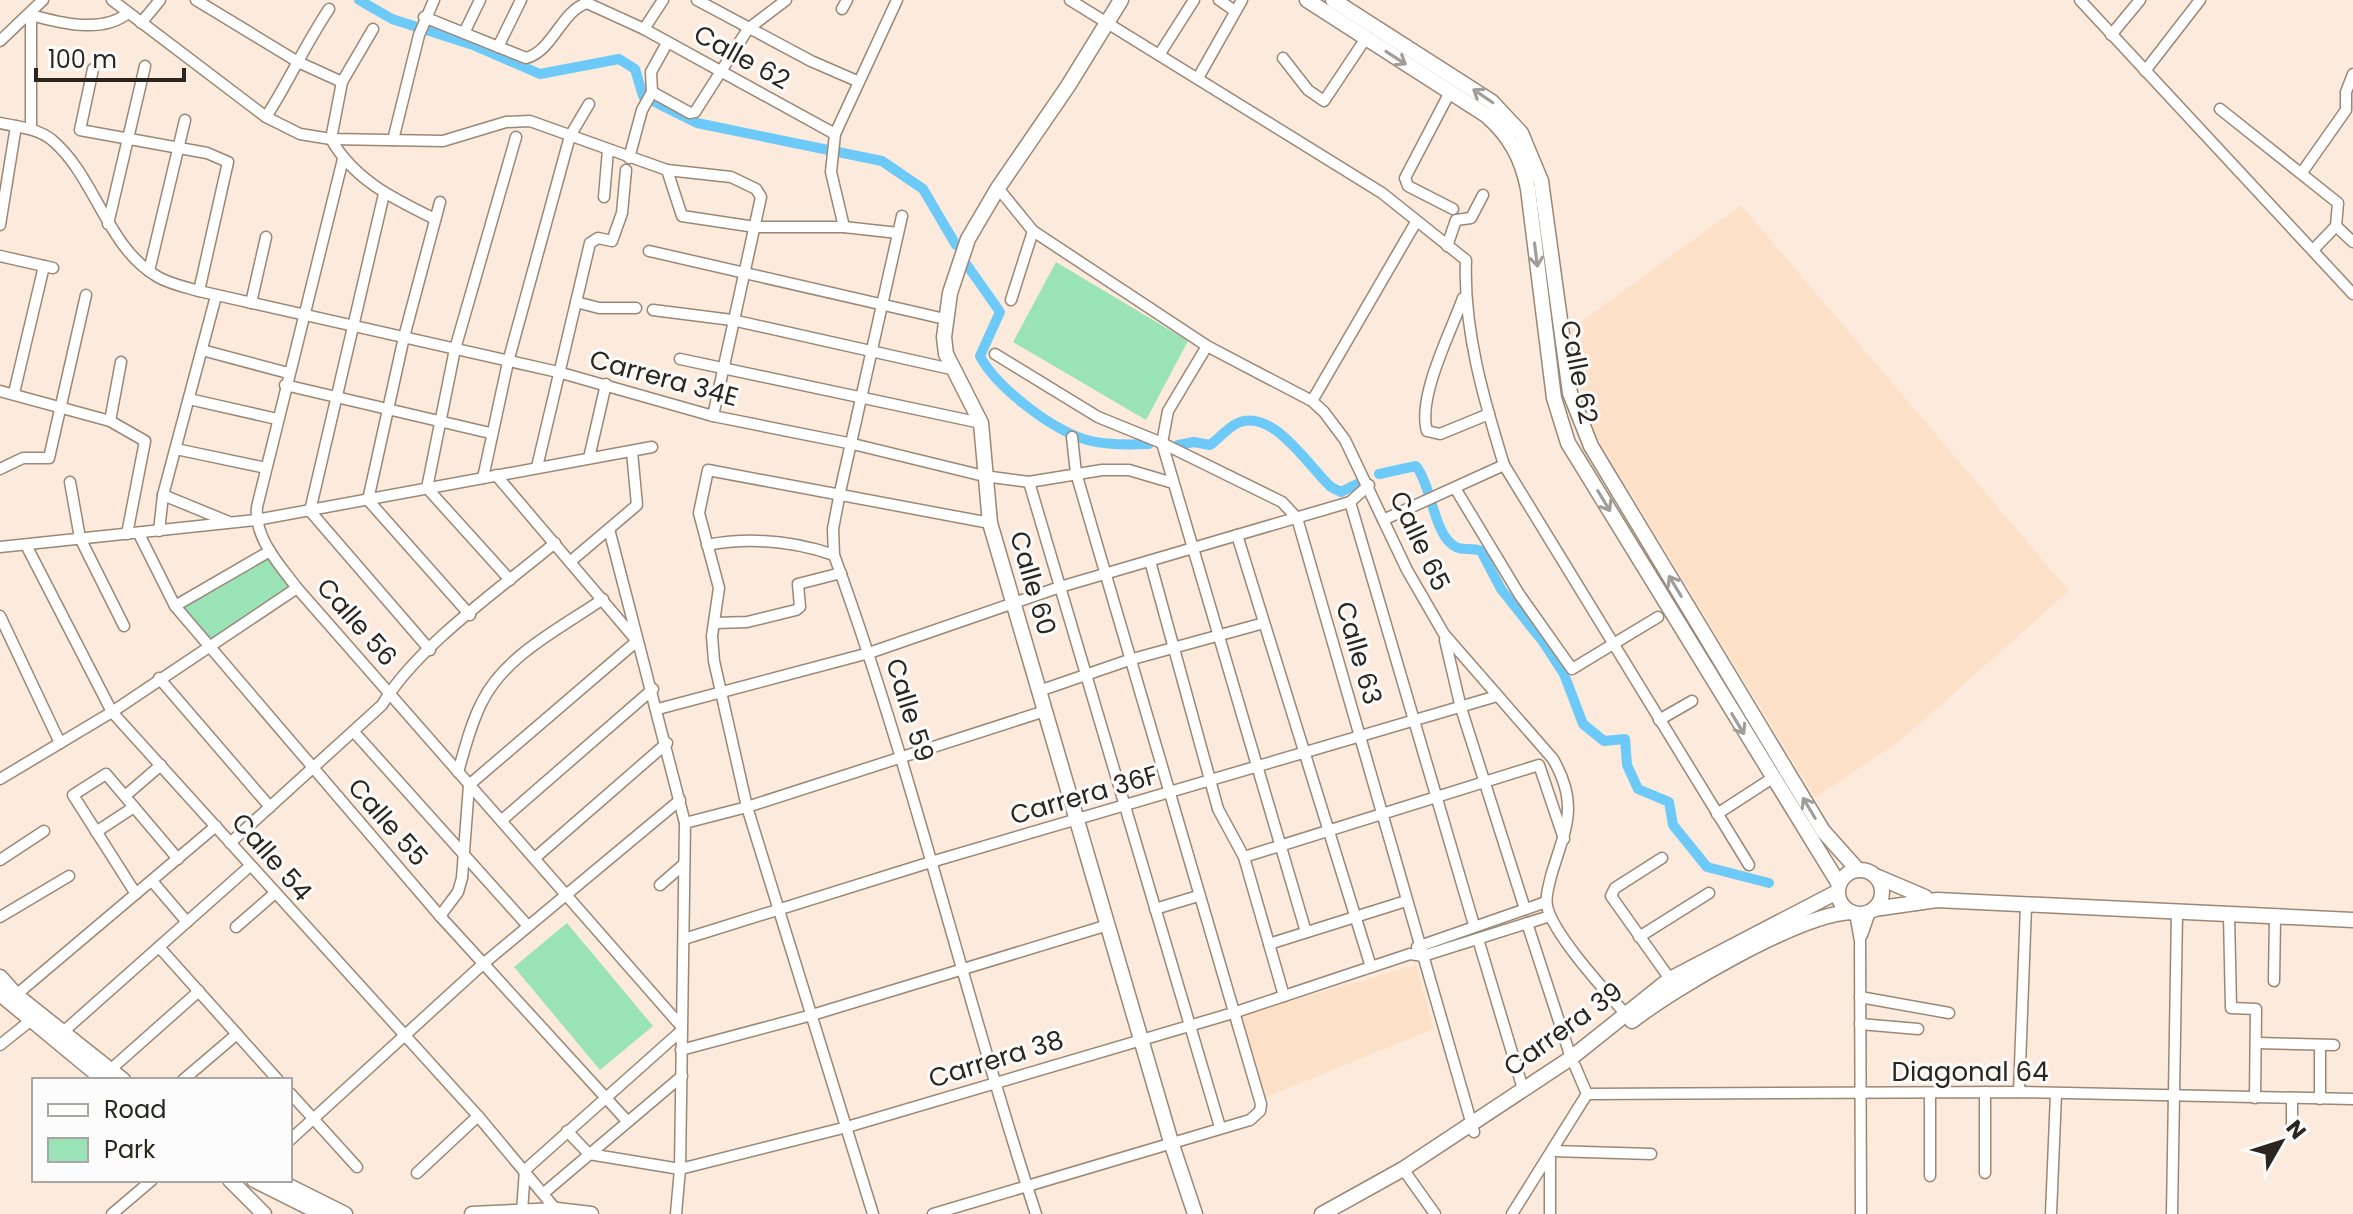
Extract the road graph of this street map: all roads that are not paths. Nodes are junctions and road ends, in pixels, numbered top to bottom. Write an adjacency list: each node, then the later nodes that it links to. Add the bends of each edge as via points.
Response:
1 (43, 0): 26 (street)
2 (112, 0): 25 (street)
3 (160, 0): 29 (street)
4 (196, 0): 41 (street)
5 (434, 0): 27 (street)
6 (480, 0): 33 (street)
7 (521, 0): 38 (street)
8 (663, 0): 31 (street)
9 (697, 0): 32 (street)
10 (786, 0): 32 (street)
11 (897, 0): 48 (street)
12 (1070, 0): 28 (street)
13 (1121, 0): 28 (main road, Calle 60)
14 (1194, 0): 39 (street)
15 (1219, 0): 24 (street)
16 (1242, 0): 24 (street)
17 (1307, 0): 35 (main road, Calle 62)
18 (1333, 0): 268 (main road, Calle 62, one-way to 18, via 1823,831 1591,446 1570,393 1541,181 1521,133 1492,102)
19 (2080, 0): 34 (street)
20 (2140, 0): 34 (street)
21 (2200, 0): 44 (street)
22 (601, 4): 31 (street, Calle 62); 38 (street, Calle 62, via 583,4 537,54 526,58)
23 (329, 9): 41 (street)
24 (1235, 11): 47 (street)
25 (128, 13): 26 (street, via 116,21 88,24); 29 (street)
26 (31, 15): 36 (street); 58 (street)
27 (424, 20): 33 (street); 63 (street)
28 (1109, 22): 39 (street); 72 (main road, Calle 60)
29 (141, 23): 54 (street)
30 (373, 29): 49 (street)
31 (644, 29): 37 (street, Calle 62)
32 (748, 29): 45 (street); 48 (street)
33 (464, 33): 38 (street)
34 (2111, 35): 44 (street)
35 (1366, 38): 40 (street, via 1329,99 1322,101); 50 (main road, Calle 62, one-way to 50)
36 (0, 41)
37 (667, 43): 45 (street, Calle 62); 51 (street, via 651,72)
38 (498, 47)
39 (1159, 55): 47 (street)
40 (1283, 58)
41 (298, 62): 49 (street); 54 (street)
42 (145, 66): 64 (street)
43 (93, 69): 64 (street, via 80,130)
44 (2145, 71): 91 (street)
45 (721, 74): 51 (street, via 690,113); 59 (street, Calle 62)
46 (2353, 74): 71 (street, via 2346,110)
47 (1198, 78): 80 (street, via 1382,193)
48 (857, 81): 59 (street)
49 (342, 82): 62 (street)
50 (1450, 92): 77 (street, via 1405,178 1408,186); 234 (main road, Calle 62, one-way to 234, via 1499,125 1524,169 1554,398 1568,443)
51 (651, 94): 67 (street)
52 (589, 104): 60 (street)
53 (2220, 109): 71 (street)
54 (266, 117): 62 (street, via 300,134)
55 (185, 120): 65 (street)
56 (0, 123): 57 (street)
57 (16, 126): 58 (street); 82 (street)
58 (31, 128): 81 (street, via 51,139 73,162)
59 (835, 134): 85 (street, via 831,172)
60 (570, 136): 63 (street, via 518,120 443,141); 66 (street); 119 (street)
61 (516, 137): 113 (street)
62 (331, 139): 63 (street); 68 (street)
63 (393, 140)
64 (129, 141): 65 (street); 81 (street)
65 (178, 149): 94 (street); 96 (street, via 226,159 229,166)
66 (608, 150): 67 (street); 75 (street)
67 (629, 158): 70 (street)
68 (343, 159): 73 (street); 107 (street)
69 (626, 170): 102 (street, via 622,213 612,241 598,238 590,243)
70 (667, 170): 84 (street, via 682,216); 84 (street, via 731,177 760,192)
71 (2303, 171): 83 (street, via 2338,203)
72 (998, 188): 86 (street, Calle 65); 108 (main road, Calle 60, via 968,239)
73 (384, 194): 79 (street); 110 (street)
74 (1483, 195): 90 (street, via 1471,218 1456,220)
75 (604, 197)
76 (440, 202): 79 (street)
77 (1453, 209)
78 (902, 216): 87 (street, Calle 59)
79 (435, 219): 111 (street)
80 (1416, 222): 90 (street); 131 (street)
81 (108, 224): 94 (street)
82 (0, 225)
83 (2336, 226): 89 (street); 91 (street)
84 (755, 227): 85 (street); 95 (street)
85 (844, 227): 87 (street)
86 (1033, 231): 101 (street); 112 (street, Calle 65)
87 (898, 233): 104 (street, Calle 59)
88 (266, 237): 103 (street)
89 (2353, 242)
90 (1447, 246): 100 (street, via 1466,260)
91 (2314, 249): 97 (street)
92 (649, 251): 95 (street)
93 (0, 256): 127 (street, via 48,267)
94 (149, 271): 96 (street, Carrera 34E)
95 (742, 275): 104 (street); 109 (street)
96 (199, 291): 99 (street, Carrera 34E)
97 (2353, 294)
98 (86, 295): 132 (street)
99 (216, 296): 103 (street, Carrera 34E); 114 (street)
100 (1464, 297): 134 (street); 134 (street, via 1427,397 1425,424 1427,431 1440,434)
101 (1011, 300)
102 (576, 302): 105 (street); 122 (street)
103 (251, 303): 107 (street, Carrera 34E)
104 (883, 305): 108 (street); 115 (street, Calle 59)
105 (636, 308)
106 (653, 310): 109 (street)
107 (303, 314): 110 (street, Carrera 34E); 123 (street)
108 (945, 319): 121 (main road, Calle 60)
109 (732, 320): 115 (street); 120 (street)
110 (352, 326): 111 (street, Carrera 34E); 128 (street)
111 (404, 337): 113 (street, Carrera 34E); 133 (street)
112 (1207, 346): 131 (street, Calle 65); 142 (street, via 1168,411)
113 (455, 349): 119 (street, Carrera 34E); 138 (street)
114 (202, 350): 123 (street); 129 (street)
115 (874, 352): 121 (street); 130 (street, Calle 59)
116 (995, 354): 142 (street, via 1098,417)
117 (680, 359): 120 (street)
118 (121, 362): 137 (street)
119 (508, 362): 122 (street, Carrera 34E); 140 (street)
120 (721, 368): 130 (street); 135 (street)
121 (951, 369): 139 (main road, Calle 60)
122 (558, 372): 124 (street, Carrera 34E); 149 (street)
123 (288, 373): 125 (street)
124 (606, 384): 135 (street, Carrera 34E); 147 (street)
125 (285, 385): 128 (street); 136 (street)
126 (0, 391): 127 (street)
127 (14, 393): 132 (street)
128 (336, 396): 133 (street); 166 (street)
129 (189, 399): 136 (street); 145 (street)
130 (863, 399): 139 (street); 143 (street, Calle 59)
131 (1312, 401): 159 (street, Calle 65, via 1345,440)
132 (63, 408): 137 (street); 151 (street, via 49,458 23,458)
133 (388, 409): 138 (street); 164 (street)
134 (1489, 414): 148 (street)
135 (713, 416): 143 (street, Carrera 34E)
136 (277, 419): 150 (street)
137 (110, 421): 174 (street, via 145,441)
138 (438, 421): 140 (street); 160 (street)
139 (981, 423): 154 (main road, Calle 60)
140 (490, 433): 155 (street)
141 (1072, 437): 152 (street)
142 (1162, 443): 158 (street); 167 (street, via 1282,502)
143 (853, 444): 154 (street, Carrera 34E); 162 (street, Calle 59)
144 (652, 447): 146 (street)
145 (176, 449): 150 (street); 163 (street)
146 (632, 452): 147 (street); 172 (street, via 637,505)
147 (589, 458): 149 (street)
148 (1504, 465): 161 (street); 203 (street)
149 (537, 467): 153 (street)
150 (266, 468): 168 (street)
151 (0, 469)
152 (1076, 473): 157 (street, Carrera 34E); 158 (street, Carrera 34E, via 1129,470); 187 (street)
153 (496, 475): 155 (street); 177 (street)
154 (984, 476): 157 (street, Carrera 34E); 171 (main road, Calle 60)
155 (483, 478): 160 (street)
156 (70, 482): 176 (street)
157 (1029, 482): 189 (street)
158 (1173, 483): 181 (street)
159 (1369, 485): 165 (street); 169 (street, Calle 65)
160 (427, 488): 164 (street); 188 (street)
161 (1455, 488): 169 (street); 203 (street, via 1572,669)
162 (840, 492): 171 (street); 179 (street, via 708,470 699,513); 183 (street, Calle 59)
163 (163, 495): 170 (street); 173 (street)
164 (368, 500): 166 (street); 194 (street)
165 (1350, 502): 167 (street); 221 (street)
166 (310, 511): 168 (street); 206 (street)
167 (1297, 518): 175 (street); 224 (street, Calle 63)
168 (256, 520): 170 (street); 182 (street, Calle 56)
169 (1383, 520): 200 (street, Calle 65)
170 (231, 522): 173 (street)
171 (990, 523): 192 (main road, Calle 60)
172 (609, 529): 184 (street); 202 (street)
173 (159, 531): 174 (street)
174 (133, 534): 176 (street); 193 (street, Calle 55)
175 (1237, 535): 181 (street); 198 (street)
176 (80, 538): 178 (street); 199 (street)
177 (555, 543): 184 (street); 188 (street)
178 (26, 545): 180 (street); 220 (street, Calle 54)
179 (707, 545): 183 (street, via 803,544); 197 (street, via 719,588)
180 (0, 547)
181 (1194, 548): 185 (street); 201 (street)
182 (270, 551): 190 (street, Calle 56); 193 (street)
183 (834, 555): 186 (street, Calle 59)
184 (571, 561): 191 (street)
185 (1150, 561): 187 (street); 205 (street)
186 (841, 573): 197 (street, via 798,584 796,610 747,622); 207 (street, Calle 59)
187 (1105, 574): 189 (street); 208 (street)
188 (510, 580): 194 (street)
189 (1060, 587): 192 (street); 209 (street)
190 (297, 588): 204 (street); 214 (street, Calle 56)
191 (603, 599): 202 (street); 232 (street, via 493,682)
192 (1015, 603): 207 (street); 212 (main road, Calle 60)
193 (175, 606): 204 (street, Calle 55)
194 (470, 615): 206 (street)
195 (0, 616): 225 (street)
196 (1658, 617): 203 (street)
197 (715, 623): 213 (street, via 714,661)
198 (1264, 623): 201 (street); 227 (street)
199 (124, 626)
200 (1444, 634): 215 (street, Calle 65); 217 (street)
201 (1219, 635): 205 (street); 230 (street)
202 (637, 641): 211 (street); 237 (street)
203 (1612, 644): 222 (street)
204 (209, 647): 210 (street); 231 (street, Calle 55)
205 (1174, 648): 208 (street); 235 (street)
206 (430, 650): 214 (street)
207 (869, 653): 213 (street); 228 (street, Calle 59)
208 (1129, 660): 209 (street); 238 (street)
209 (1086, 675): 212 (street); 242 (street)
210 (159, 678): 220 (street); 244 (street)
211 (653, 689): 218 (street); 249 (street)
212 (1039, 691): 219 (main road, Calle 60)
213 (722, 692): 218 (street); 245 (street)
214 (389, 693): 223 (street); 232 (street, Calle 56)
215 (1497, 696): 217 (street, Carrera 36F); 255 (street, Calle 65, via 1564,778 1569,798)
216 (1692, 701): 222 (street)
217 (1461, 708): 221 (street, Carrera 36F); 236 (street)
218 (658, 709): 226 (street)
219 (1045, 711): 228 (street); 248 (main road, Calle 60)
220 (112, 712): 225 (street); 229 (street, Calle 54)
221 (1414, 720): 224 (street, Carrera 36F); 240 (street)
222 (1659, 720): 246 (street)
223 (354, 732): 231 (street); 260 (street)
224 (1360, 737): 227 (street, Carrera 36F); 247 (street, Calle 63)
225 (60, 743): 233 (street)
226 (667, 743): 241 (street); 258 (street)
227 (1306, 753): 230 (street, Carrera 36F); 254 (street)
228 (902, 755): 245 (street); 264 (street, Calle 59)
229 (161, 765): 239 (street); 251 (street, Calle 54)
230 (1257, 767): 235 (street, Carrera 36F); 257 (street)
231 (313, 769): 244 (street); 289 (street, Calle 55)
232 (458, 772): 237 (street, Calle 56)
233 (0, 779)
234 (1771, 779): 246 (street); 273 (main road, Calle 62)
235 (1211, 781): 238 (street, Carrera 36F); 259 (street, via 1224,826)
236 (1485, 783): 240 (street); 255 (street, via 1539,765); 284 (street)
237 (469, 785): 249 (street, Calle 56); 260 (street)
238 (1168, 793): 242 (street, Carrera 36F); 278 (street)
239 (125, 796): 243 (street); 253 (street, via 106,774 73,795)
240 (1436, 799): 247 (street); 298 (street)
241 (680, 800): 250 (street); 275 (street)
242 (1125, 806): 248 (street, Carrera 36F); 283 (street)
243 (134, 807): 253 (street); 262 (street)
244 (270, 807): 256 (street)
245 (747, 807): 250 (street); 285 (street)
246 (1717, 814): 266 (street)
247 (1383, 816): 254 (street); 280 (street, Calle 63)
248 (1076, 819): 264 (street, Carrera 36F); 297 (main road, Calle 60)
249 (502, 820): 258 (street, Calle 56)
250 (685, 823): 265 (street)
251 (216, 826): 256 (street, Calle 54); 262 (street)
252 (44, 831): 263 (street)
253 (96, 832): 277 (street)
254 (1331, 832): 257 (street); 292 (street)
255 (1564, 840): 281 (street, Calle 65)
256 (230, 843): 267 (street, Calle 54)
257 (1281, 846): 259 (street); 301 (street)
258 (536, 857): 275 (street, Calle 56)
259 (1244, 857): 305 (street)
260 (464, 858): 289 (street, via 458,892); 299 (street)
261 (1662, 858): 302 (street, via 1612,891 1612,900)
262 (178, 859): 271 (street)
263 (0, 860)
264 (931, 862): 285 (street, Carrera 36F); 312 (street, Calle 59)
265 (683, 865): 272 (street); 303 (street)
266 (1749, 865)
267 (250, 866): 274 (street, Calle 54); 295 (street)
268 (1857, 869): 270 (main road); 273 (main road, via 1846,874)
269 (69, 876): 291 (street)
270 (1877, 877): 279 (main road); 286 (main road, via 1882,893)
271 (152, 881): 277 (street); 295 (street)
272 (660, 885)
273 (1838, 888): 286 (main road, via 1841,904); 314 (main road, Carrera 39)
274 (275, 893): 300 (street); 332 (street, Calle 54)
275 (568, 893): 299 (street); 328 (street, Calle 56)
276 (1709, 893): 302 (street)
277 (136, 894): 318 (street)
278 (1198, 896): 283 (street); 321 (street)
279 (1937, 900): 282 (main road); 286 (main road, Carrera 39)
280 (1406, 901): 292 (street); 306 (street, Calle 63)
281 (1546, 902): 284 (street, Carrera 38); 290 (street)
282 (2026, 906): 287 (main road); 347 (street)
283 (1155, 909): 327 (street)
284 (1525, 909): 298 (street, Carrera 38)
285 (781, 911): 303 (street, Carrera 36F); 323 (street)
286 (1863, 912): 320 (street); 324 (main road, Carrera 39, via 1821,918 1714,968)
287 (2177, 913): 288 (main road); 354 (street)
288 (2229, 915): 293 (main road); 334 (street, via 2231,1008 2256,1009)
289 (440, 916): 310 (street, Calle 55)
290 (1550, 916): 296 (street, Carrera 38); 324 (street)
291 (0, 917)
292 (1356, 917): 301 (street); 311 (street)
293 (2275, 917): 294 (main road); 315 (street)
294 (2353, 920)
295 (187, 922): 307 (street)
296 (1527, 923): 304 (street, Carrera 38); 339 (street)
297 (1108, 925): 312 (street); 333 (main road, Calle 60)
298 (1474, 925): 306 (street, Carrera 38)
299 (528, 926): 310 (street)
300 (236, 927)
301 (1306, 932): 305 (street)
302 (1639, 937): 314 (street)
303 (684, 939): 328 (street)
304 (1478, 939): 309 (street, Carrera 38); 345 (street)
305 (1269, 944): 319 (street)
306 (1419, 944): 308 (street, Carrera 38); 309 (street, Calle 63)
307 (159, 947): 316 (street); 330 (street)
308 (1410, 954): 309 (street, Carrera 38); 311 (street, Carrera 38)
309 (1423, 956): 365 (street, Calle 63)
310 (483, 964): 332 (street); 353 (street, Calle 55)
311 (1371, 967): 319 (street, Carrera 38)
312 (962, 970): 323 (street); 344 (street, Calle 59)
313 (0, 977): 318 (main road)
314 (1670, 979): 324 (main road, Carrera 39)
315 (2274, 981)
316 (199, 991): 331 (street); 340 (street)
317 (0, 994): 325 (main road)
318 (16, 995): 330 (main road)
319 (1284, 996): 321 (street, Carrera 38)
320 (1860, 997): 322 (street); 326 (street)
321 (1233, 1013): 327 (street, Carrera 38); 363 (street, via 1261,1104 1250,1120)
322 (1949, 1013)
323 (812, 1015): 338 (street); 362 (street)
324 (1629, 1018): 339 (main road, Carrera 39)
325 (30, 1021): 335 (street); 340 (main road)
326 (1860, 1024): 329 (street); 350 (street)
327 (1189, 1026): 333 (street, Carrera 38); 363 (street)
328 (681, 1028): 338 (street); 353 (street)
329 (1918, 1029)
330 (63, 1032): 340 (main road)
331 (237, 1034): 342 (street); 343 (street)
332 (402, 1037): 359 (street, Calle 54); 360 (street)
333 (1142, 1039): 344 (street, Carrera 38); 368 (main road, Calle 60)
334 (2256, 1043): 336 (street); 355 (street)
335 (0, 1045)
336 (2320, 1045): 337 (street); 357 (street)
337 (2334, 1045)
338 (681, 1050): 341 (street)
339 (1573, 1062): 345 (main road, Carrera 39); 349 (street); 365 (main road, Carrera 39)
340 (107, 1075)
341 (682, 1076): 361 (street); 373 (street)
342 (185, 1078)
343 (273, 1078)
344 (993, 1082): 362 (street, Carrera 38); 383 (street, Calle 59)
345 (1523, 1089): 365 (main road, Carrera 39)
346 (1985, 1092): 347 (street, Diagonal 64); 348 (street, Diagonal 64); 377 (street)
347 (2019, 1092): 351 (street, Diagonal 64)
348 (1930, 1093): 350 (street, Diagonal 64); 378 (street)
349 (1587, 1094): 350 (street, Diagonal 64); 370 (street)
350 (1862, 1094): 403 (street)
351 (2056, 1094): 354 (street, Diagonal 64); 404 (street)
352 (292, 1095): 360 (street)
353 (605, 1097): 361 (street, Calle 55); 366 (street)
354 (2171, 1097): 355 (street, Diagonal 64); 405 (street)
355 (2255, 1098): 356 (street, Diagonal 64)
356 (2292, 1098): 357 (street, Diagonal 64); 364 (street)
357 (2320, 1099): 358 (street, Diagonal 64)
358 (2353, 1099)
359 (478, 1116): 374 (street, Calle 54); 375 (street)
360 (313, 1120): 367 (street); 372 (street)
361 (627, 1121): 369 (street)
362 (847, 1127): 373 (street, Carrera 38); 394 (street)
363 (1220, 1127): 368 (street)
364 (2292, 1127)
365 (1472, 1128): 376 (main road, Carrera 39)
366 (567, 1131): 369 (street); 374 (street)
367 (292, 1138)
368 (1171, 1142): 383 (street); 397 (main road, Calle 60)
369 (589, 1154): 373 (street, Carrera 38); 384 (street)
370 (1551, 1154): 371 (street); 401 (street); 402 (street)
371 (1651, 1154)
372 (357, 1167)
373 (680, 1169): 393 (street)
374 (525, 1170): 384 (street, Calle 54); 385 (street)
375 (417, 1173)
376 (1405, 1173): 398 (main road, Carrera 39); 399 (main road, Carrera 39); 400 (street)
377 (1985, 1173)
378 (1930, 1176)
379 (150, 1182): 387 (street)
380 (232, 1182): 388 (main road)
381 (258, 1182): 389 (main road)
382 (281, 1182): 390 (main road)
383 (1027, 1187): 395 (street); 396 (street, Calle 59)
384 (545, 1192): 386 (street, Calle 54)
385 (522, 1211): 386 (main road); 391 (main road)
386 (557, 1213): 392 (main road)
387 (112, 1214)
388 (264, 1214)
389 (322, 1214)
390 (345, 1214)
391 (472, 1214)
392 (591, 1214)
393 (676, 1214)
394 (873, 1214)
395 (933, 1214)
396 (1036, 1214)
397 (1195, 1214)
398 (1322, 1214)
399 (1342, 1214)
400 (1435, 1214)
401 (1512, 1214)
402 (1550, 1214)
403 (1861, 1214)
404 (2051, 1214)
405 (2172, 1214)

